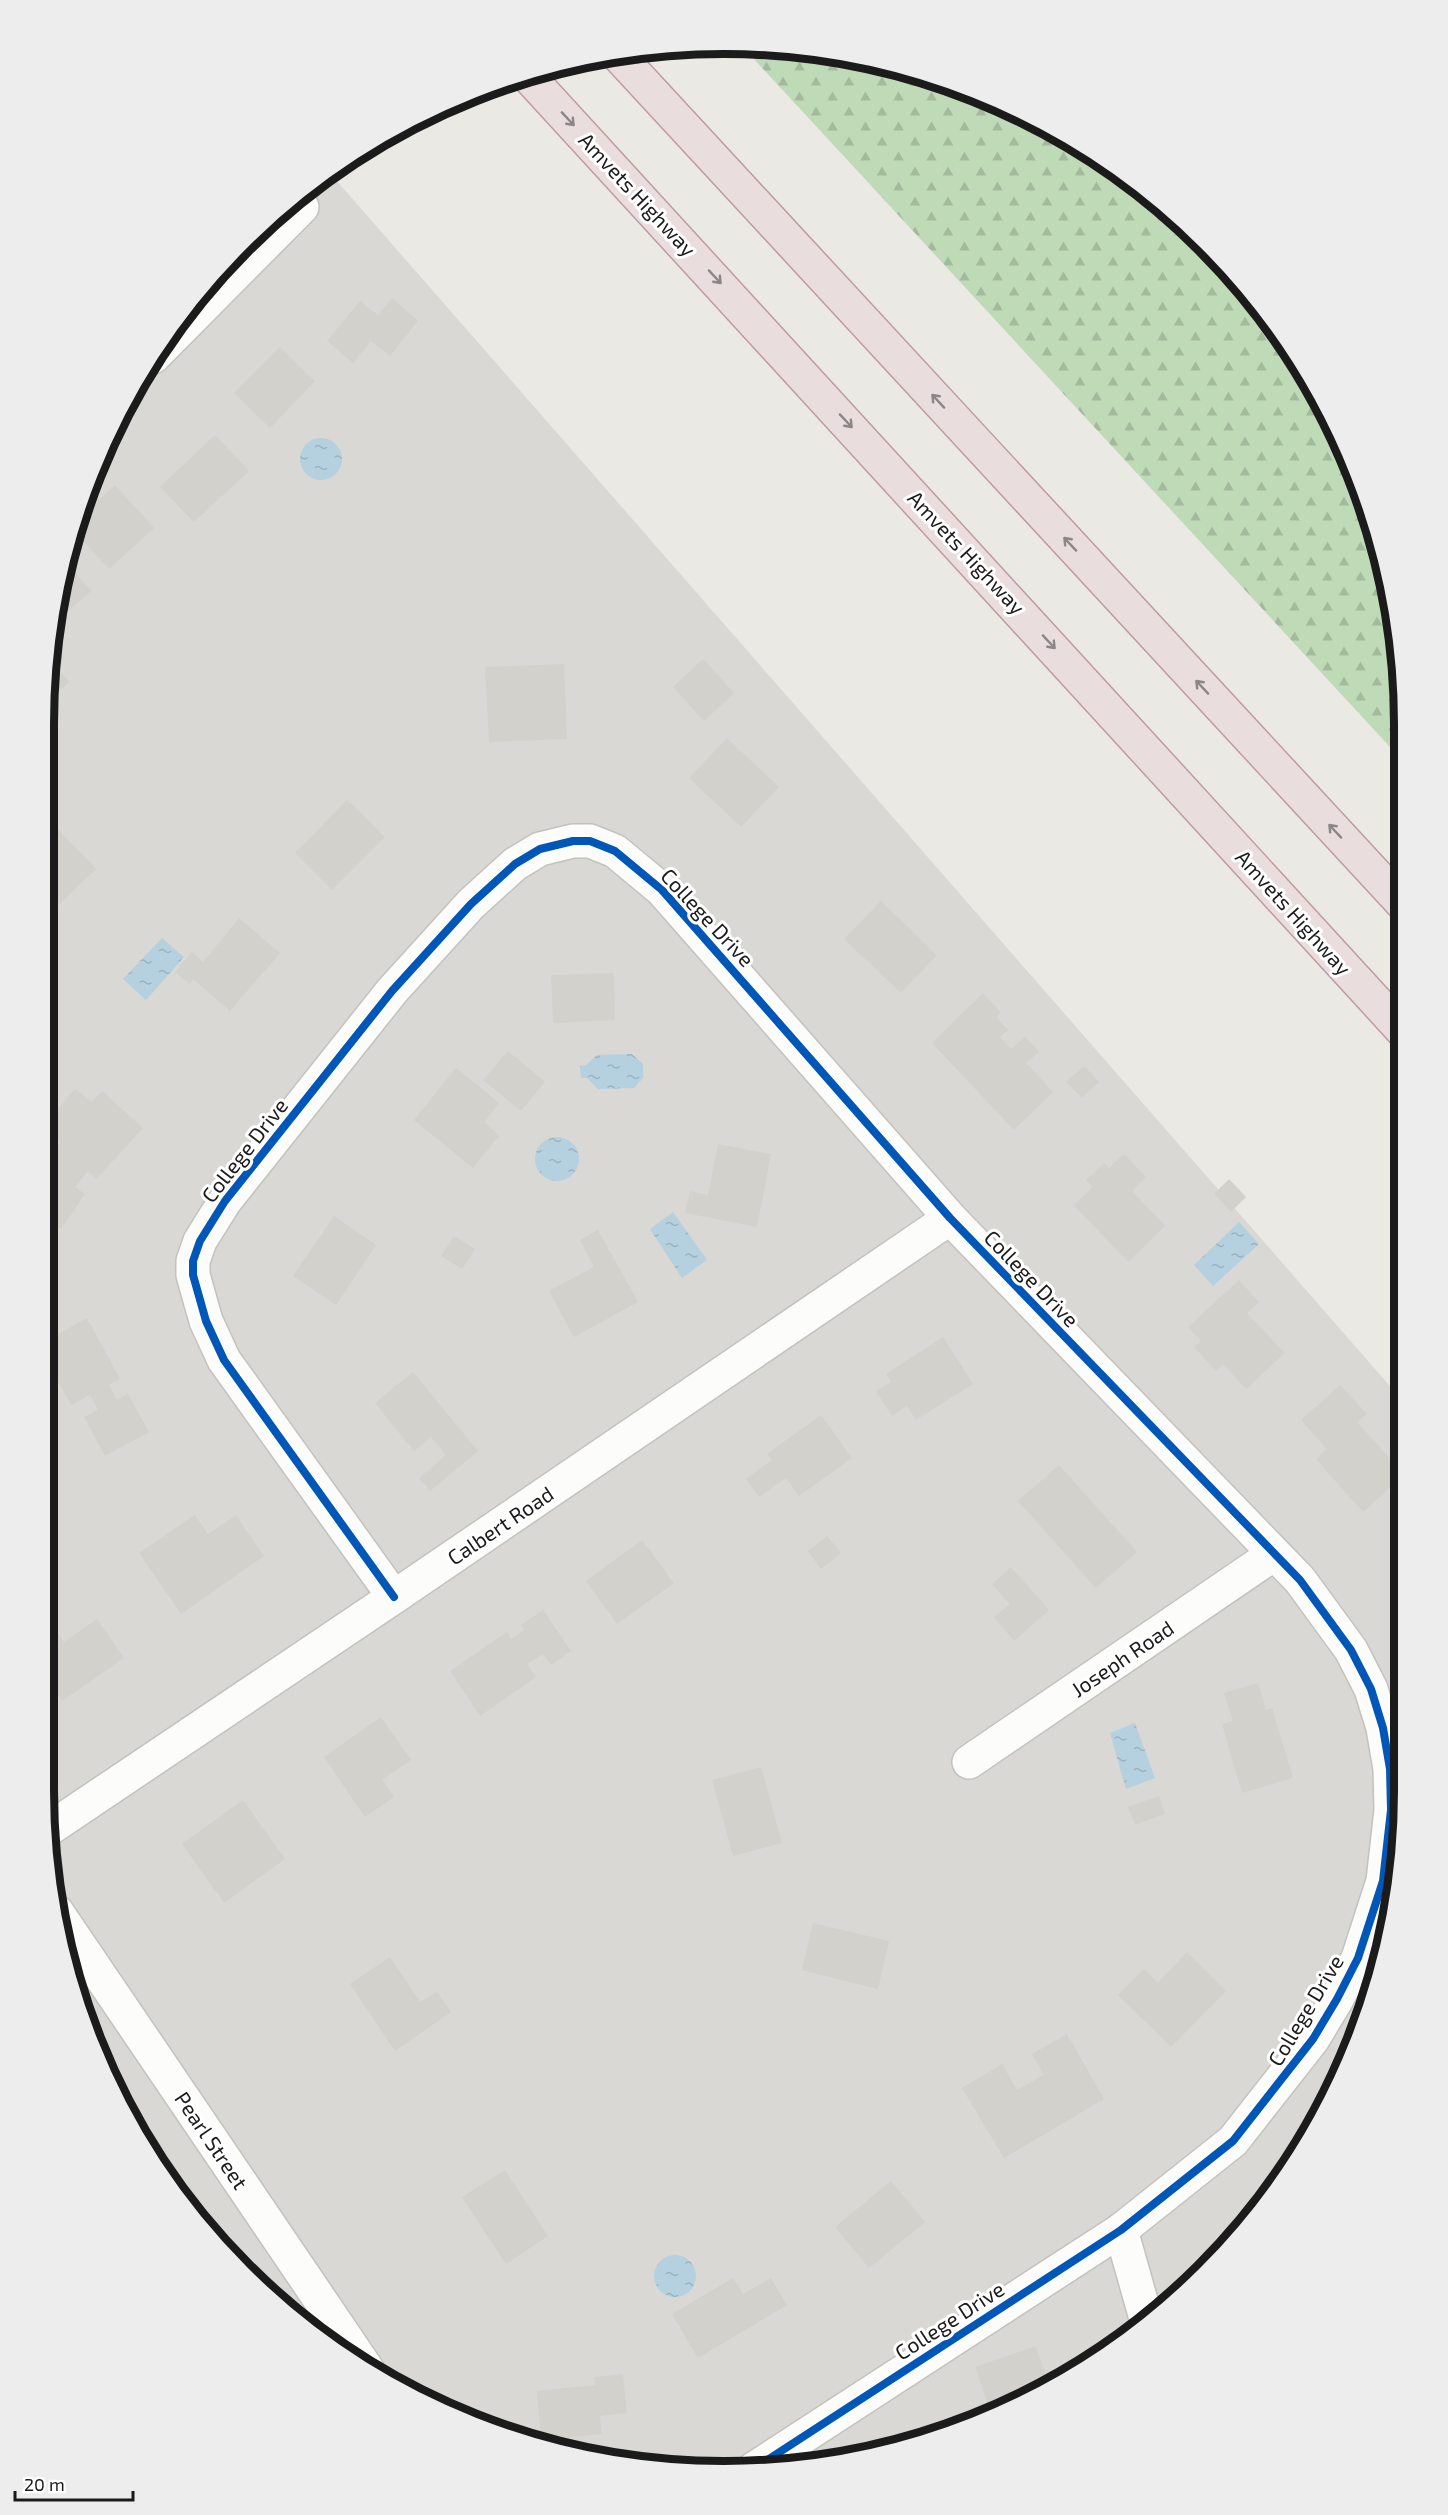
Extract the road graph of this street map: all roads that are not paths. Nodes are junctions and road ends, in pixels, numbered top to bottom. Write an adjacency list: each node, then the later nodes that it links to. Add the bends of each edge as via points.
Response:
1 (624, 62): 5 (highway, one-way to 1)
2 (534, 82): 8 (highway, Amvets Highway, one-way to 8)
3 (302, 207): 4 (street)
4 (188, 322)
5 (1363, 862): 6 (highway); 7 (highway)
6 (1394, 887)
7 (1394, 895)
8 (1304, 924): 9 (highway, Amvets Highway); 10 (highway)
9 (1394, 1021)
10 (1394, 1044)
11 (950, 1218): 12 (street, College Drive); 13 (street, Calbert Road); 13 (street, College Drive, via 662,890 639,870 615,851 590,841 540,849 515,864 471,904 392,990 225,1201 200,1241 193,1261 199,1301 224,1360)
12 (1274, 1554): 14 (street, Joseph Road); 17 (street, College Drive, via 1300,1580 1351,1650 1371,1689 1390,1769 1391,1810 1383,1881 1358,1958 1313,2039 1288,2074 1233,2141)
13 (394, 1597): 15 (street, Calbert Road)
14 (969, 1762)
15 (55, 1825)
16 (69, 1929): 19 (street, Pearl Street)
17 (1121, 2230): 18 (street); 20 (street, College Drive)
18 (1144, 2313)
19 (353, 2349)
20 (767, 2460)

